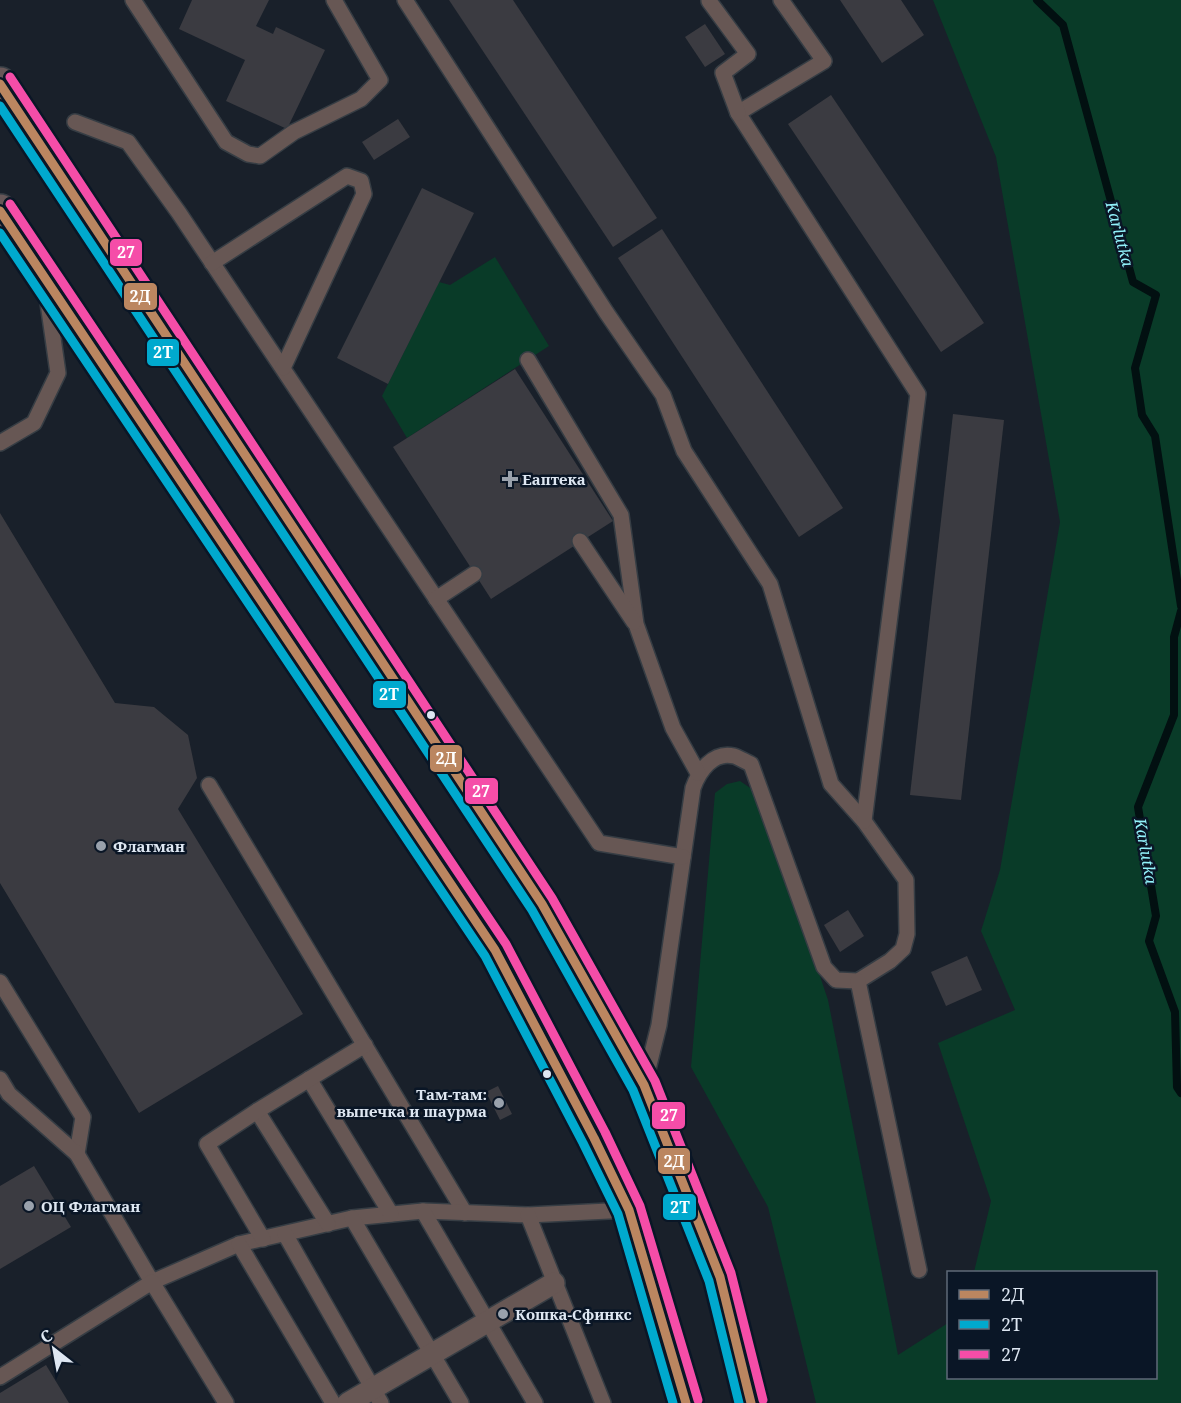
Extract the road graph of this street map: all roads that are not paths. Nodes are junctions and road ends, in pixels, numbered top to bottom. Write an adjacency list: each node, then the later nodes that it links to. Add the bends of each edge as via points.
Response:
1 (133, 0): 2 (lane, via 226,142 260,156 294,132 361,99 380,80)
2 (334, 0)
3 (405, 0): 21 (lane, via 663,395 684,451 770,584 831,784)
4 (781, 0): 7 (lane, via 824,61)
5 (709, 1): 7 (lane, via 748,54 723,73)
6 (0, 84): 28 (main road, via 542,904)
7 (738, 113): 21 (lane, via 918,394)
8 (75, 122): 10 (lane, via 128,142)
9 (0, 212): 11 (main road)
10 (212, 263): 13 (lane); 13 (lane, via 347,176 362,181 364,194)
11 (45, 278): 14 (lane, via 58,373 34,423); 31 (main road, via 495,950)
12 (528, 360): 18 (lane, via 621,515)
13 (283, 368): 17 (lane)
14 (0, 443)
15 (580, 542): 18 (lane)
16 (474, 574): 17 (lane)
17 (436, 598): 22 (lane, via 599,843)
18 (636, 624): 19 (lane, via 673,728)
19 (698, 772): 22 (lane); 23 (lane, via 721,756 734,756 752,764 824,967 836,980)
20 (209, 785): 25 (lane)
21 (864, 821): 23 (lane, via 906,880 907,934 903,949)
22 (683, 857): 28 (lane, via 659,1025)
23 (858, 981): 41 (lane)
24 (0, 982): 30 (lane, via 83,1117)
25 (365, 1045): 27 (lane); 33 (lane)
26 (0, 1079): 30 (lane, via 9,1094)
27 (309, 1079): 29 (lane); 34 (lane)
28 (644, 1085): 55 (main road, via 720,1277)
29 (257, 1111): 37 (lane); 39 (lane, via 207,1144)
30 (77, 1154): 42 (lane)
31 (629, 1210): 35 (lane); 54 (main road)
32 (423, 1211): 33 (lane); 34 (lane); 44 (lane)
33 (465, 1213): 35 (lane)
34 (391, 1214): 36 (lane)
35 (528, 1215): 43 (lane)
36 (352, 1218): 37 (lane); 45 (lane)
37 (328, 1224): 38 (lane)
38 (285, 1234): 39 (lane); 47 (lane)
39 (263, 1239): 40 (lane)
40 (239, 1244): 42 (lane); 49 (lane)
41 (919, 1270)
42 (152, 1282): 46 (lane); 48 (lane)
43 (554, 1282): 44 (street); 53 (lane)
44 (488, 1321): 45 (street); 52 (lane)
45 (432, 1354): 47 (street); 51 (lane)
46 (0, 1377)
47 (377, 1396): 50 (street)
48 (226, 1403)
49 (333, 1403)
50 (348, 1403)
51 (461, 1403)
52 (535, 1403)
53 (603, 1403)
54 (686, 1403)
55 (751, 1403)

